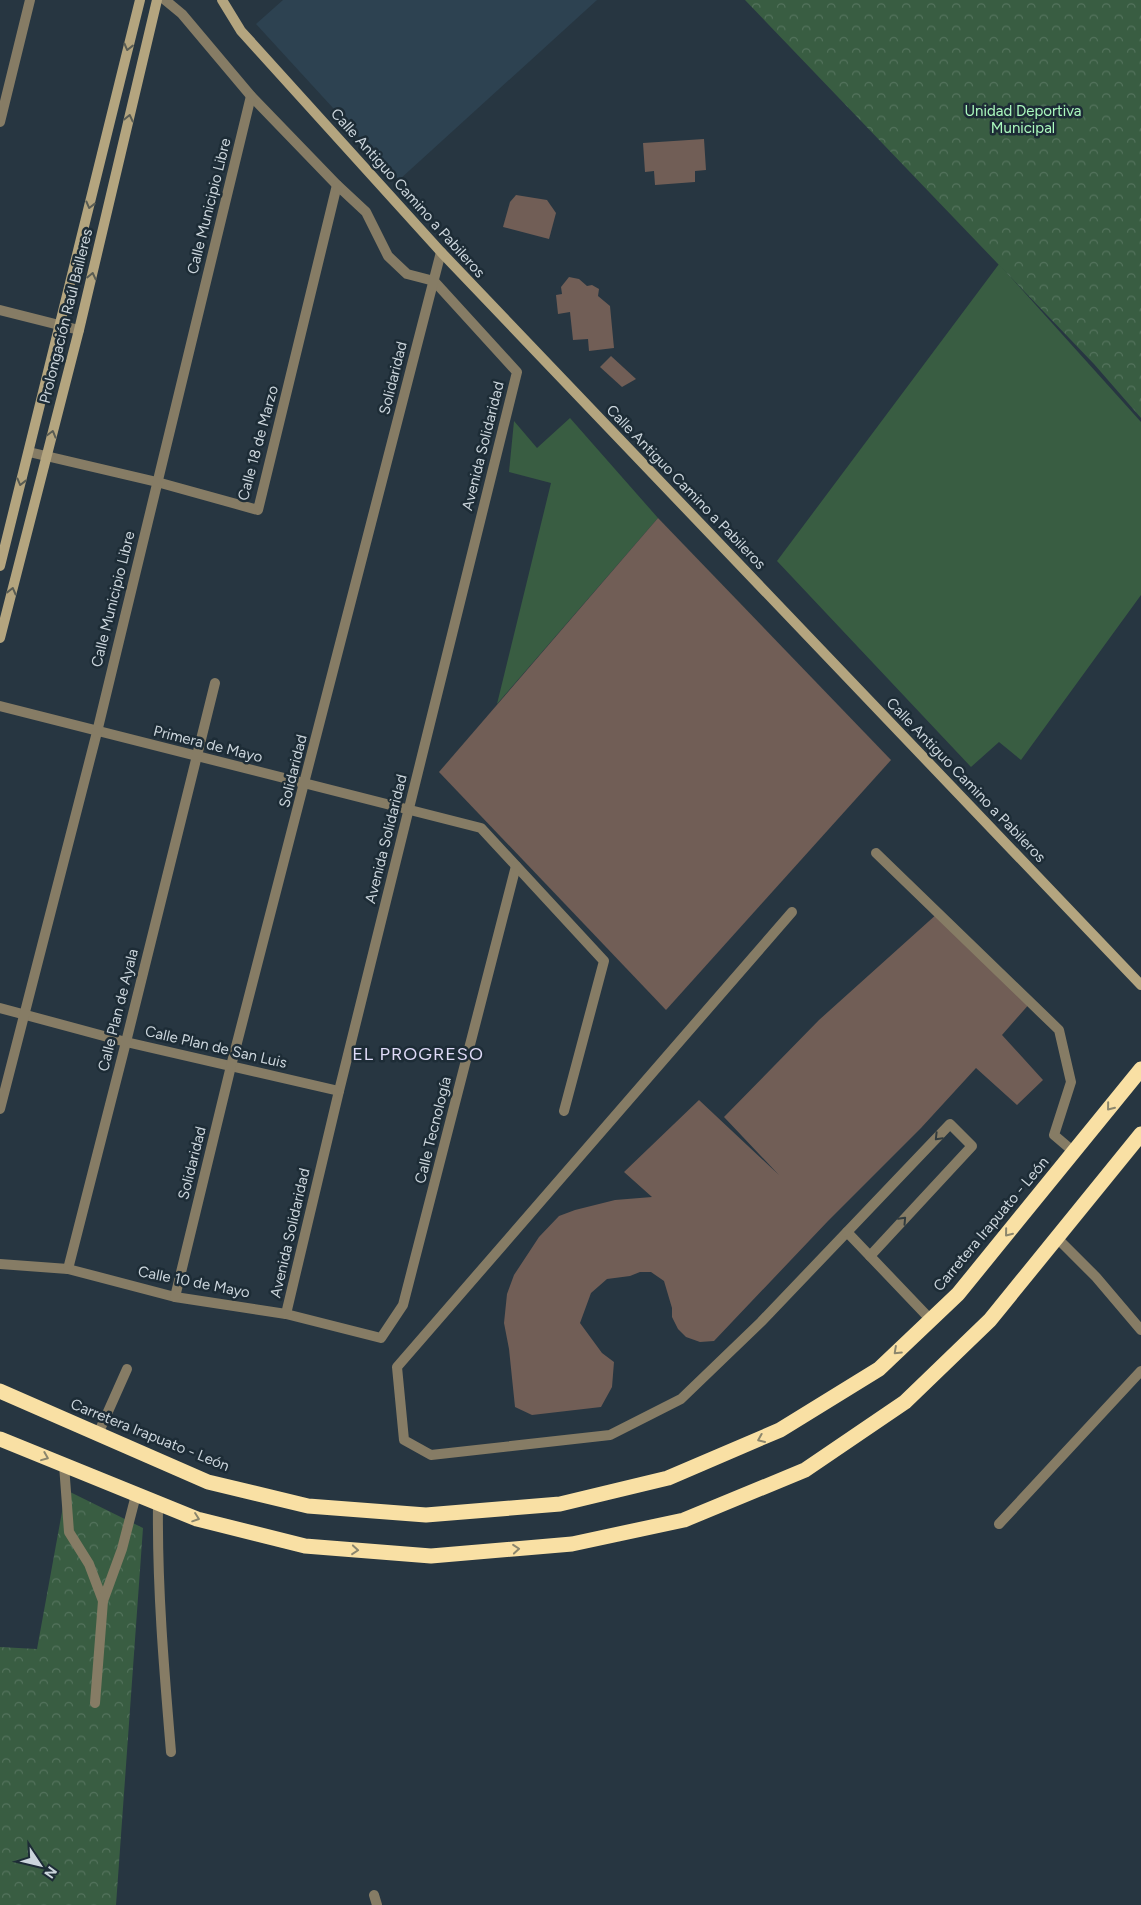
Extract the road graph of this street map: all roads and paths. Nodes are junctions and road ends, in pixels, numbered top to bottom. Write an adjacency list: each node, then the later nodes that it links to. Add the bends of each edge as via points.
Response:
1 (30, 0): 7 (street)
2 (140, 0): 12 (street, Prolongación Raúl Bailleres, one-way to 12)
3 (157, 0): 13 (street, Prolongación Raúl Bailleres, one-way to 3)
4 (165, 0): 6 (street, via 182,14)
5 (222, 0): 9 (street, Calle Antiguo Camino a Pabileros, via 241,30)
6 (251, 96): 8 (street); 16 (street, Calle Municipio Libre)
7 (0, 122)
8 (337, 185): 10 (street, via 366,212 388,256 407,274); 16 (street, Calle 18 de Marzo, via 258,510)
9 (440, 257): 10 (street, Solidaridad); 28 (street, Calle Antiguo Camino a Pabileros)
10 (434, 278): 23 (street, Solidaridad); 24 (street, Avenida Solidaridad, via 517,372)
11 (0, 310): 12 (street)
12 (60, 326): 13 (street); 14 (street, Prolongación Raúl Bailleres)
13 (79, 330): 15 (street, Prolongación Raúl Bailleres, one-way to 13)
14 (28, 452): 15 (street, Calle 18 de Marzo); 17 (street, Prolongación Raúl Bailleres, one-way to 17)
15 (46, 456): 16 (street, Calle 18 de Marzo); 18 (street, Prolongación Raúl Bailleres, one-way to 15)
16 (157, 482): 21 (street, Calle Municipio Libre)
17 (0, 566)
18 (0, 638)
19 (215, 684): 22 (street, Calle Plan de Ayala)
20 (0, 706): 21 (street, Primera de Mayo)
21 (97, 732): 22 (street, Primera de Mayo); 30 (street, Calle Municipio Libre)
22 (196, 757): 23 (street, Primera de Mayo); 31 (street, Calle Plan de Ayala)
23 (305, 784): 24 (street, Primera de Mayo); 32 (street, Solidaridad)
24 (409, 810): 26 (street, Primera de Mayo, via 481,828); 34 (street, Avenida Solidaridad)
25 (876, 852): 38 (street, via 1059,1030 1071,1082 1054,1135)
26 (516, 866): 36 (street, Primera de Mayo, via 604,961); 48 (street, Calle Tecnología, via 403,1305)
27 (792, 912): 39 (street, via 397,1367 404,1440 431,1455 610,1435 681,1399 762,1322)
28 (1141, 984)
29 (0, 1008): 30 (street, Calle Plan de San Luis)
30 (23, 1014): 31 (street, Calle Plan de San Luis); 35 (street, Calle Municipio Libre)
31 (126, 1042): 32 (street, Calle Plan de San Luis); 43 (street, Calle Plan de Ayala)
32 (231, 1066): 34 (street, Calle Plan de San Luis); 44 (street, Solidaridad)
33 (1141, 1069): 38 (highway, Carretera Irapuato - León, one-way to 38)
34 (339, 1091): 45 (street, Avenida Solidaridad)
35 (0, 1109)
36 (564, 1111)
37 (1141, 1134): 40 (highway)
38 (1074, 1152): 46 (highway, Carretera Irapuato - León, one-way to 46, via 958,1294)
39 (847, 1232): 41 (street); 41 (street, one-way to 39, via 972,1146 950,1124)
40 (1057, 1238): 47 (street, via 1096,1277); 56 (highway, one-way to 40, via 197,1520 305,1546 431,1556 572,1544 684,1520 805,1470 905,1402 990,1320)
41 (870, 1256): 46 (street)
42 (0, 1264): 43 (street, Calle 10 de Mayo)
43 (68, 1269): 44 (street, Calle 10 de Mayo)
44 (175, 1297): 45 (street, Calle 10 de Mayo)
45 (286, 1314): 48 (street, Calle 10 de Mayo)
46 (931, 1320): 52 (highway, Carretera Irapuato - León, one-way to 52, via 879,1369 780,1430 668,1478 560,1504 426,1515 308,1506 208,1482)
47 (1141, 1330)
48 (381, 1338)
49 (127, 1369): 52 (street)
50 (1141, 1371): 57 (street)
51 (0, 1391): 52 (highway, Carretera Irapuato - León)
52 (98, 1434)
53 (0, 1439): 54 (highway, one-way to 54)
54 (64, 1465): 55 (highway); 58 (street, via 69,1532 89,1564)
55 (136, 1495): 56 (highway); 58 (street, via 122,1549)
56 (158, 1504): 60 (street, via 161,1639)
57 (999, 1524)
58 (103, 1601): 59 (street)
59 (95, 1703)
60 (171, 1752)

